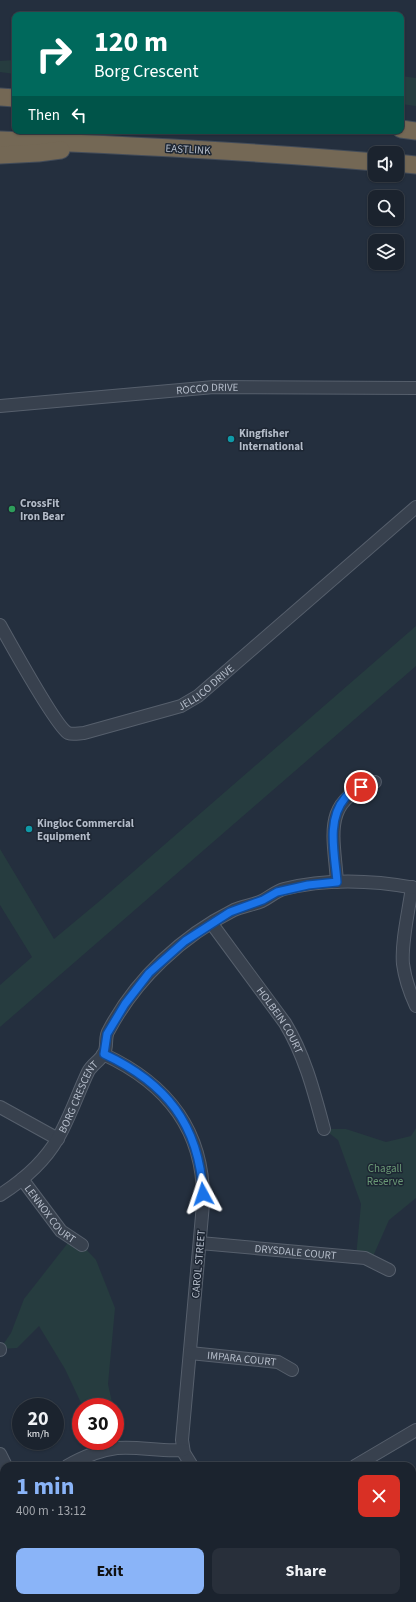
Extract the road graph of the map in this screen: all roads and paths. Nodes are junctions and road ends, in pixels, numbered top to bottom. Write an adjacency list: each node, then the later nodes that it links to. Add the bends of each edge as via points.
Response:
1 (0, 97): 2 (highway)
2 (12, 98)
3 (0, 103): 4 (highway)
4 (12, 104)
5 (404, 129): 6 (highway)
6 (416, 131)
7 (0, 140): 8 (highway, EASTLINK)
8 (105, 144): 9 (highway); 10 (highway, EASTLINK)
9 (0, 155)
10 (368, 161)
11 (404, 164): 12 (highway)
12 (416, 165)
13 (416, 388): 14 (street, ROCCO DRIVE, via 209,387)
14 (0, 406)
15 (416, 507): 16 (street, JELLICO DRIVE, via 198,696 181,706 84,733 69,733 63,730 52,714)
16 (0, 625)
17 (375, 782): 18 (street, via 346,797 336,815 333,835)
18 (337, 882): 19 (street, BORG CRESCENT, via 371,882); 20 (street, BORG CRESCENT, via 283,889 263,900 235,910)
19 (414, 888): 21 (street, via 403,964)
20 (212, 924): 22 (street, BORG CRESCENT, via 173,950 136,988 109,1029); 24 (street, HOLBEIN COURT, via 285,1023 314,1090)
21 (416, 1006)
22 (104, 1054): 25 (street, BORG CRESCENT, via 89,1071); 28 (street, CAROL STREET, via 128,1066 159,1089 174,1107 190,1134 199,1160 203,1183)
23 (0, 1107): 25 (street)
24 (324, 1129)
25 (58, 1139): 26 (street, BORG CRESCENT)
26 (22, 1179): 27 (street, BORG CRESCENT); 29 (street, LENNOX COURT, via 61,1230)
27 (0, 1195)
28 (200, 1243): 30 (street, DRYSDALE COURT, via 365,1258); 31 (street, CAROL STREET)
29 (82, 1245)
30 (389, 1270)
31 (190, 1353): 32 (street, IMPARA COURT, via 278,1362); 34 (street, CAROL STREET)
32 (292, 1370)
33 (416, 1430): 37 (street)
34 (183, 1450): 35 (street, via 117,1448 86,1456); 36 (street, CAROL STREET)
35 (75, 1462)
36 (190, 1462)
37 (362, 1462)

